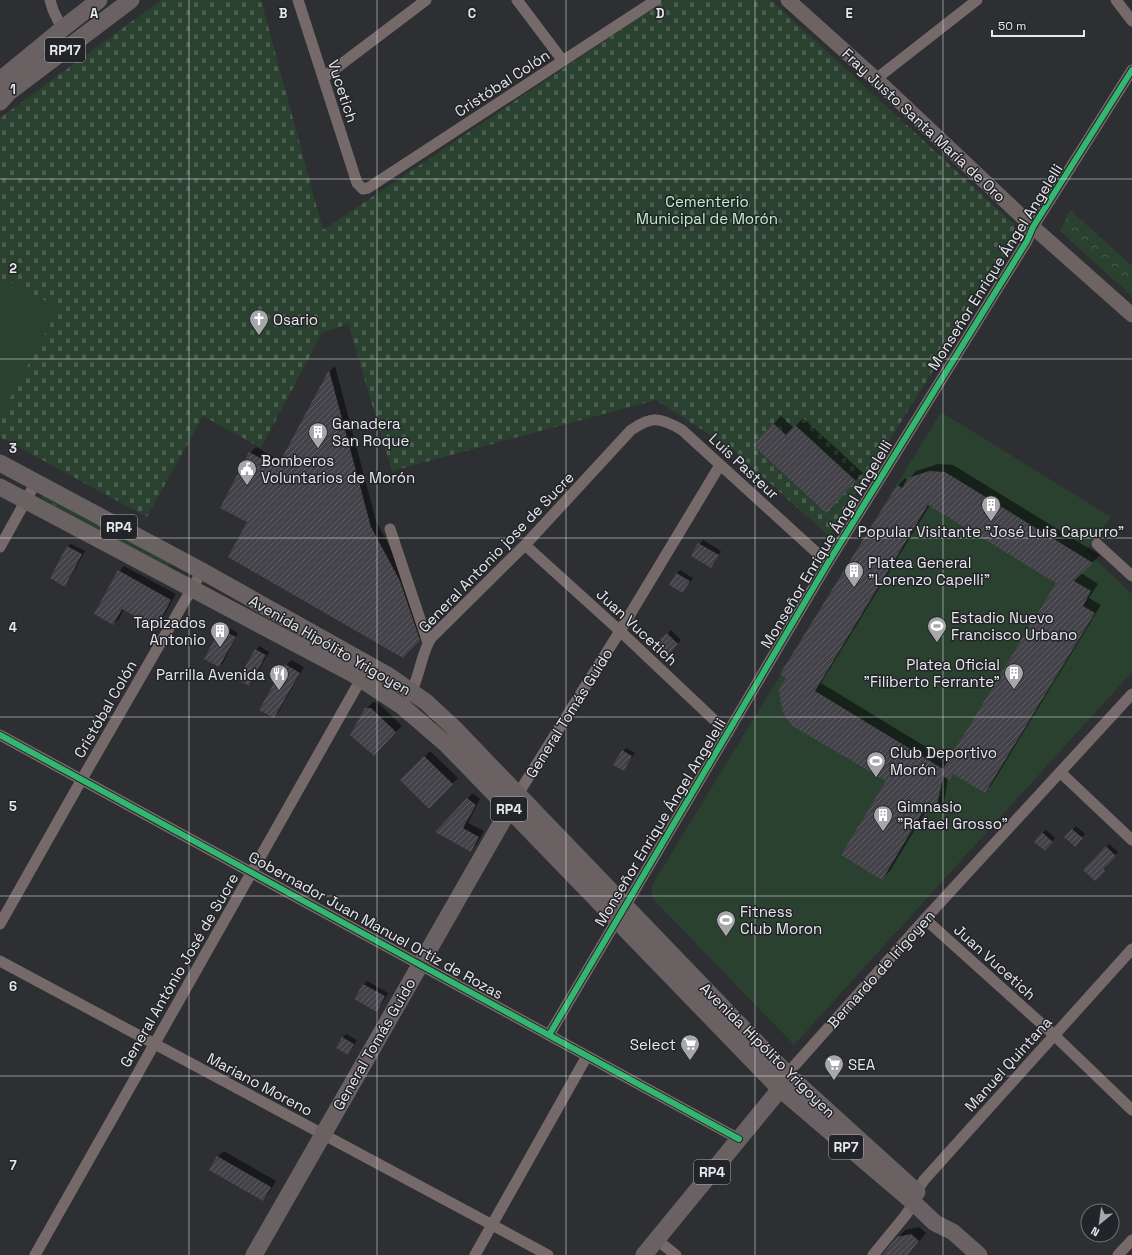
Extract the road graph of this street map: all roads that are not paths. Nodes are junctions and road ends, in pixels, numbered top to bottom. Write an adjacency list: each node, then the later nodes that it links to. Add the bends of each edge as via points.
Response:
1 (50, 0): 12 (street)
2 (99, 0): 12 (main road, RP17)
3 (131, 0): 18 (main road, RP17)
4 (298, 0): 15 (street, Vucetich)
5 (426, 0): 15 (street)
6 (517, 0): 13 (street)
7 (656, 0): 13 (street, Cristóbal Colón)
8 (788, 0): 16 (street, Fray Justo Santa María de Oro)
9 (977, 0): 16 (street)
10 (1116, 0): 11 (street)
11 (1132, 21)
12 (62, 29): 17 (main road, RP17)
13 (563, 61): 19 (street, Cristóbal Colón)
14 (1132, 70): 20 (street, Monseñor Enrique Ángel Angelelli)
15 (323, 78): 19 (street, Vucetich, via 357,184)
16 (876, 79): 20 (street, Fray Justo Santa María de Oro)
17 (0, 80)
18 (0, 102)
19 (363, 189)
20 (1033, 227): 21 (street, Fray Justo Santa María de Oro); 32 (street, Monseñor Enrique Ángel Angelelli)
21 (1132, 315)
22 (631, 430): 24 (street, Luis Pasteur, via 646,420 669,422 682,430); 30 (street, General Antonio jose de Sucre)
23 (0, 463): 25 (main road, Avenida Hipólito Yrigoyen / RP4)
24 (720, 465): 32 (street, Luis Pasteur); 36 (street, General Tomás Guido)
25 (36, 482): 27 (street); 33 (main road, Avenida Hipólito Yrigoyen / RP4)
26 (0, 487): 27 (main road, Avenida Hipólito Yrigoyen / RP4)
27 (27, 501): 31 (street); 35 (main road, Avenida Hipólito Yrigoyen / RP4)
28 (390, 529): 37 (street)
29 (1097, 544): 34 (street)
30 (525, 545): 36 (street, Juan Vucetich); 37 (street, General Antonio jose de Sucre)
31 (0, 547)
32 (828, 563): 42 (street, Monseñor Enrique Ángel Angelelli)
33 (202, 571): 35 (street, Cristóbal Colón); 39 (main road, Avenida Hipólito Yrigoyen / RP4)
34 (1132, 576)
35 (192, 588): 38 (main road, Avenida Hipólito Yrigoyen / RP4); 45 (street, Cristóbal Colón)
36 (620, 631): 42 (street, Juan Vucetich); 46 (street, General Tomás Guido)
37 (428, 643): 39 (street, General Antonio jose de Sucre)
38 (361, 679): 41 (main road, Avenida Hipólito Yrigoyen / RP4); 49 (street, General António José de Sucre)
39 (412, 691): 41 (street, General Antonio jose de Sucre); 46 (main road, Avenida Hipólito Yrigoyen / RP4, via 454,728)
40 (1132, 694): 44 (street, Bernardo de Irigoyen)
41 (403, 707): 47 (main road, Avenida Hipólito Yrigoyen / RP4, via 446,744)
42 (728, 733): 50 (street, Monseñor Enrique Ángel Angelelli)
43 (0, 735): 45 (street, Gobernador Juan Manuel Ortiz de Rozas)
44 (1060, 772): 48 (street); 51 (street, Bernardo de Irigoyen)
45 (82, 779): 49 (street, Gobernador Juan Manuel Ortiz de Rozas); 53 (street, Cristóbal Colón)
46 (518, 794): 47 (main road, General Tomás Guido / RP4); 50 (main road, Avenida Hipólito Yrigoyen / RP4)
47 (509, 809): 52 (main road, Avenida Hipólito Yrigoyen / RP4); 56 (main road, General Tomás Guido / RP4)
48 (1132, 840)
49 (252, 873): 56 (street, Gobernador Juan Manuel Ortiz de Rozas); 59 (street, General António José de Sucre)
50 (626, 905): 52 (street, Monseñor Enrique Ángel Angelelli); 61 (main road, Avenida Hipólito Yrigoyen / RP4)
51 (925, 919): 58 (street, Juan Vucetich); 61 (street, Bernardo de Irigoyen)
52 (616, 920): 57 (street, Monseñor Enrique Ángel Angelelli); 62 (main road, Avenida Hipólito Yrigoyen / RP4)
53 (0, 924)
54 (1132, 949): 58 (street, Manuel Quintana)
55 (0, 961): 59 (street, Mariano Moreno)
56 (420, 964): 57 (street, Gobernador Juan Manuel Ortiz de Rozas); 64 (main road, General Tomás Guido / RP4)
57 (549, 1035): 60 (street, Gobernador Juan Manuel Ortiz de Rozas)
58 (1054, 1035): 63 (street, Juan Vucetich); 66 (street, Manuel Quintana, via 924,1180)
59 (154, 1044): 64 (street, Mariano Moreno); 70 (street, General António José de Sucre)
60 (587, 1056): 65 (street, Gobernador Juan Manuel Ortiz de Rozas); 67 (street)
61 (788, 1074): 62 (street, Bernardo de Irigoyen / RP4); 66 (main road, Avenida Hipólito Yrigoyen / RP7)
62 (780, 1089): 65 (main road, Bernardo de Irigoyen / RP4); 66 (main road, Avenida Hipólito Yrigoyen / RP7)
63 (1132, 1110)
64 (322, 1134): 67 (street, Mariano Moreno); 71 (main road, General Tomás Guido / RP4)
65 (739, 1139): 68 (main road, Bernardo de Irigoyen / RP4)
66 (915, 1197): 76 (street, Manuel Quintana, via 905,1216); 77 (main road, Avenida Hipólito Yrigoyen / RP7, via 944,1214 953,1232)
67 (492, 1225): 72 (street); 73 (street, Mariano Moreno)
68 (657, 1240): 74 (main road, Bernardo de Irigoyen / RP4); 75 (street)
69 (1132, 1240): 78 (street)
70 (35, 1255)
71 (254, 1255)
72 (475, 1255)
73 (548, 1255)
74 (644, 1255)
75 (676, 1255)
76 (873, 1255)
77 (979, 1255)
78 (1118, 1255)

